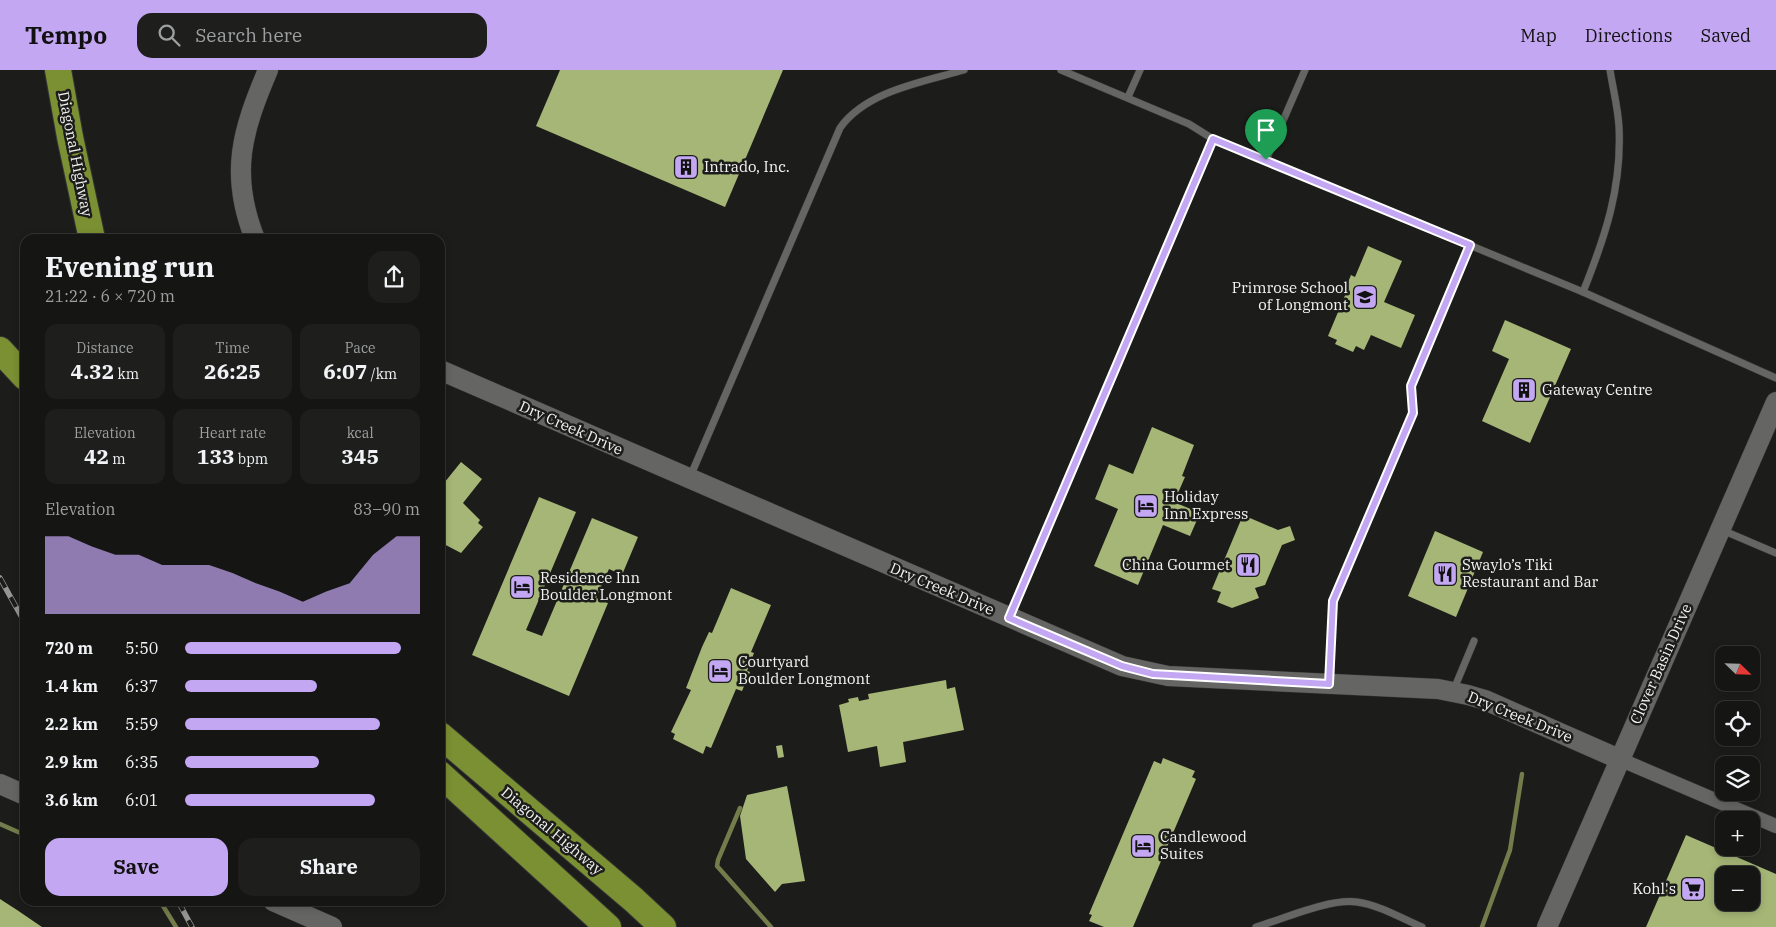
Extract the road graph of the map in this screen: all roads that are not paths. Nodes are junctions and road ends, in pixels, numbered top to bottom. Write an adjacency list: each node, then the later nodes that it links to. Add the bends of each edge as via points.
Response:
1 (58, 70): 11 (highway, Diagonal Highway)
2 (268, 70): 12 (street, via 247,121 241,151 242,193)
3 (964, 70): 20 (lane, via 881,97 853,114 840,128)
4 (1061, 70): 8 (lane)
5 (1140, 70): 8 (lane)
6 (1305, 70): 10 (lane)
7 (1610, 70): 14 (lane, via 1618,125 1616,184 1605,236)
8 (1128, 97): 9 (lane, via 1189,124)
9 (1213, 139): 10 (lane); 23 (lane)
10 (1266, 160): 13 (lane)
11 (91, 234)
12 (254, 234)
13 (1470, 245): 14 (lane); 25 (lane, via 1411,386 1413,413 1333,601)
14 (1583, 292): 18 (lane)
15 (0, 350): 16 (highway)
16 (20, 372)
17 (445, 372): 20 (street, Dry Creek Drive)
18 (1776, 378)
19 (1776, 402): 21 (street, Clover Basin Drive)
20 (689, 480): 23 (street, Dry Creek Drive)
21 (1721, 530): 22 (lane); 28 (street, Clover Basin Drive)
22 (1776, 553)
23 (1009, 618): 25 (street, Dry Creek Drive, via 1122,666 1153,674)
24 (1474, 641): 26 (lane)
25 (1329, 684): 26 (street, Dry Creek Drive)
26 (1454, 691): 28 (street, Dry Creek Drive, via 1504,708)
27 (445, 739): 36 (highway, Diagonal Highway)
28 (1619, 759): 32 (street, Dry Creek Drive); 39 (street, Clover Basin Drive)
29 (445, 779): 35 (highway, Diagonal Highway)
30 (0, 784): 31 (street)
31 (20, 792)
32 (1776, 826)
33 (284, 906): 34 (street)
34 (332, 927)
35 (608, 927)
36 (663, 927)
37 (1256, 927): 38 (lane, via 1332,904 1350,902 1368,905)
38 (1422, 927)
39 (1547, 927)

